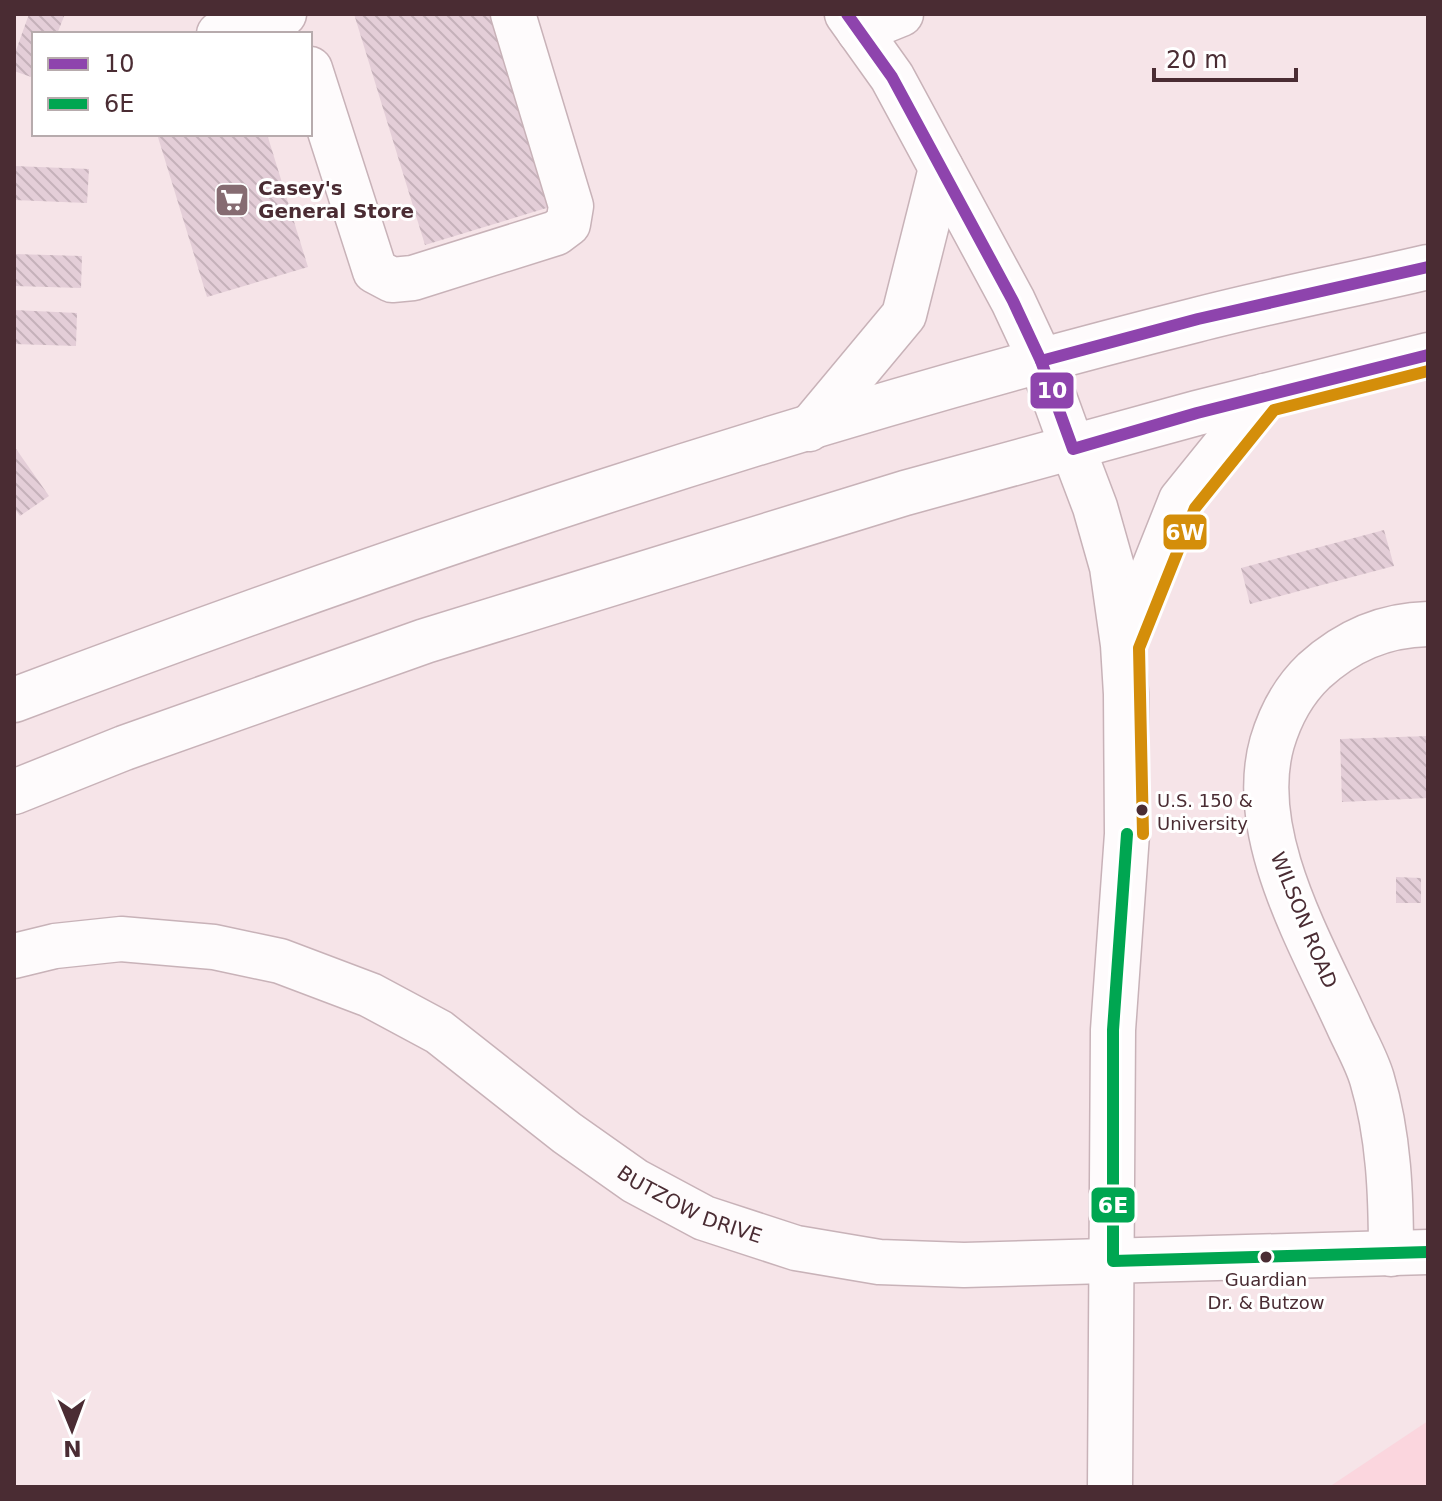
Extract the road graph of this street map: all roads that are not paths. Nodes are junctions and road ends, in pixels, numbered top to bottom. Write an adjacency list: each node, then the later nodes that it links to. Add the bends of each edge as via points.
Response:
1 (284, 14): 5 (main road)
2 (513, 14): 6 (main road, via 571,206 568,224 556,233 413,278 392,280 375,271)
3 (901, 14): 4 (main road)
4 (853, 22): 7 (main road, via 892,77)
5 (226, 32)
6 (312, 75)
7 (941, 168): 10 (main road); 12 (main road, via 904,315)
8 (1428, 267): 10 (main road)
9 (1428, 355): 11 (main road)
10 (1041, 361): 12 (main road); 13 (main road)
11 (1265, 396): 13 (main road); 15 (main road, via 1181,500)
12 (809, 429): 16 (main road, via 520,518)
13 (1073, 449): 15 (main road, via 1112,567); 17 (main road, via 905,493 425,641)
14 (1428, 624): 19 (main road, WILSON ROAD, via 1402,624 1365,635 1331,655 1301,683 1278,721 1267,761 1266,815 1279,870 1371,1076 1384,1123 1391,1207)
15 (1123, 645): 20 (main road, via 1127,834 1113,1030)
16 (14, 700)
17 (14, 792)
18 (14, 956): 20 (main road, BUTZOW DRIVE, via 121,939 214,947 280,961 370,995 439,1032 635,1181 704,1218 796,1248 879,1262)
19 (1409, 1253): 20 (main road, BUTZOW DRIVE)
20 (1113, 1261): 21 (main road)
21 (1110, 1487)

